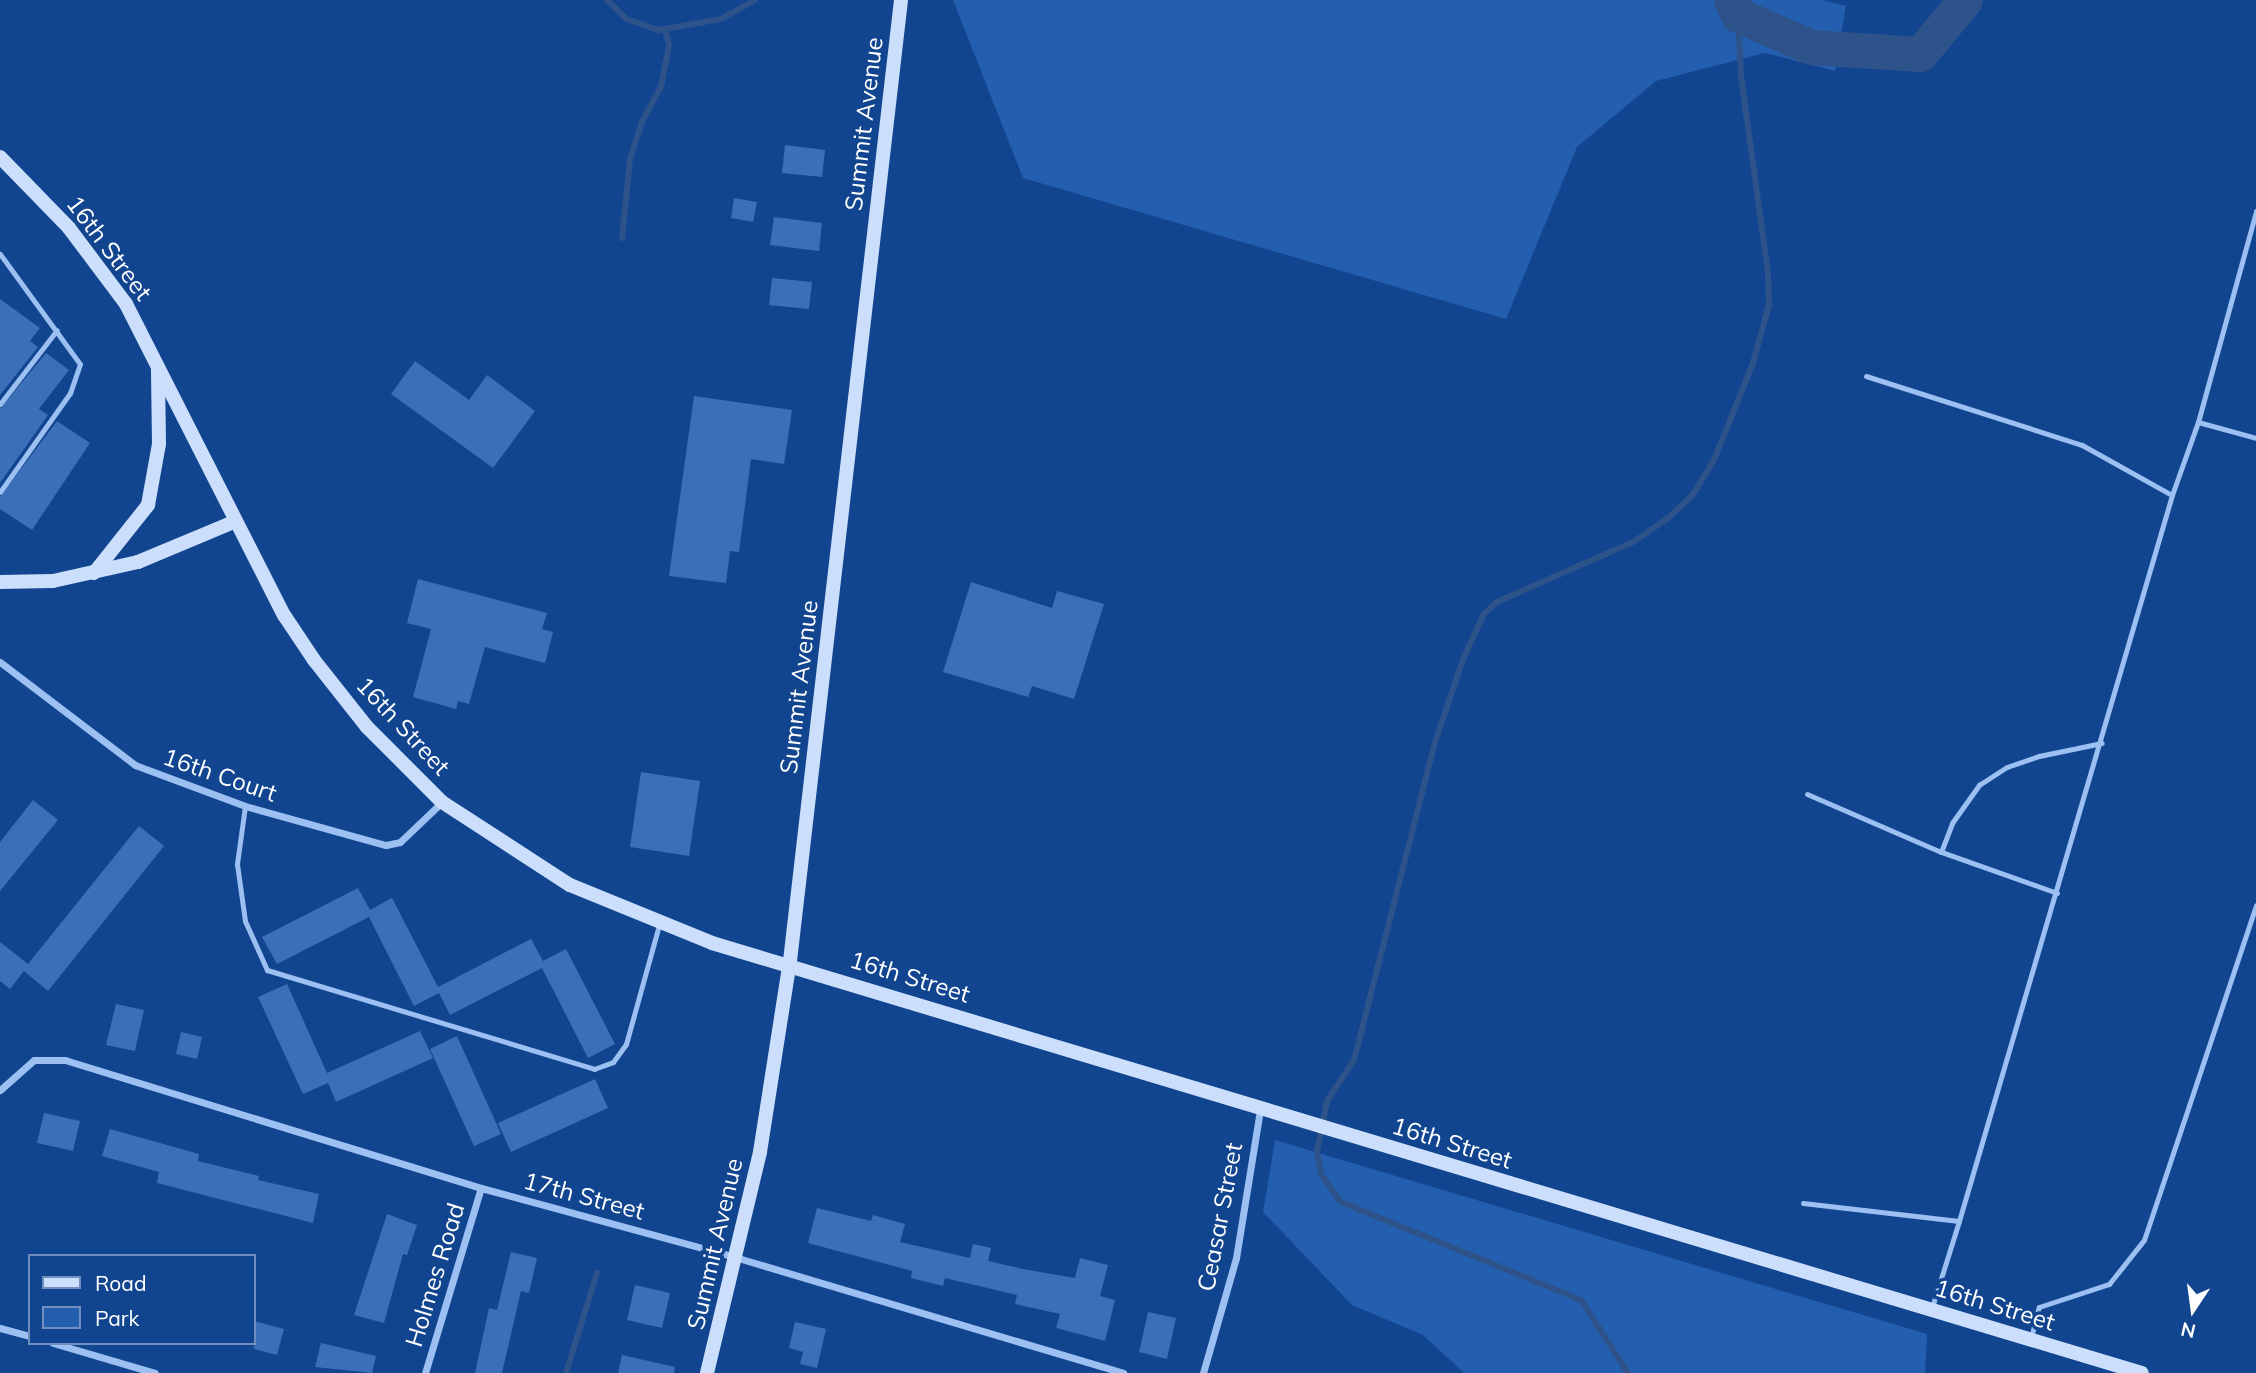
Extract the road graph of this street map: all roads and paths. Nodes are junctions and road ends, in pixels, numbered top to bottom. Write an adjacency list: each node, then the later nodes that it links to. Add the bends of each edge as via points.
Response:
1 (901, 0): 25 (main road, Summit Avenue)
2 (0, 157): 6 (main road, 16th Street, via 100,267)
3 (2256, 211): 9 (lane)
4 (0, 254): 5 (lane)
5 (57, 330): 8 (lane); 11 (lane, via 80,363 77,379)
6 (158, 365): 13 (main road, 16th Street); 14 (main road, via 159,444 148,505)
7 (1866, 376): 12 (lane, via 2082,445)
8 (0, 404)
9 (2198, 422): 10 (lane); 12 (lane)
10 (2256, 438)
11 (0, 492)
12 (2172, 495): 17 (lane)
13 (236, 521): 14 (main road, via 138,562); 19 (main road, 16th Street, via 284,615 314,660 367,727)
14 (94, 573): 15 (main road, via 53,581)
15 (0, 582)
16 (0, 662): 20 (street, 16th Court, via 135,765)
17 (2102, 743): 21 (lane, via 2039,756 2007,767 1979,785 1952,823); 22 (lane)
18 (1807, 794): 21 (lane)
19 (442, 802): 20 (street, 16th Court, via 400,842 386,845); 24 (main road, 16th Street, via 570,885)
20 (245, 806): 24 (lane, via 237,864 245,921 267,970 594,1069 613,1062 626,1044)
21 (1941, 852): 22 (lane)
22 (2057, 893): 30 (lane)
23 (2256, 905): 35 (lane, via 2144,1240 2109,1284 2039,1307)
24 (659, 925): 25 (main road, 16th Street)
25 (790, 964): 27 (main road, 16th Street); 31 (main road, Summit Avenue)
26 (0, 1090): 28 (street, 17th Street, via 34,1060 65,1060)
27 (1260, 1109): 32 (main road, 16th Street); 42 (street, Ceasar Street, via 1236,1258)
28 (481, 1188): 31 (street, 17th Street); 39 (street, Holmes Road)
29 (1803, 1203): 30 (lane)
30 (1959, 1221): 32 (lane)
31 (738, 1258): 40 (main road, Summit Avenue); 41 (street, 17th Street)
32 (1932, 1310): 35 (main road, 16th Street)
33 (0, 1328): 34 (street)
34 (28, 1335)
35 (2031, 1339): 43 (main road, 16th Street)
36 (59, 1345): 37 (street)
37 (128, 1369): 38 (street)
38 (155, 1373)
39 (425, 1373)
40 (707, 1373)
41 (1124, 1373)
42 (1203, 1373)
43 (2142, 1373)

